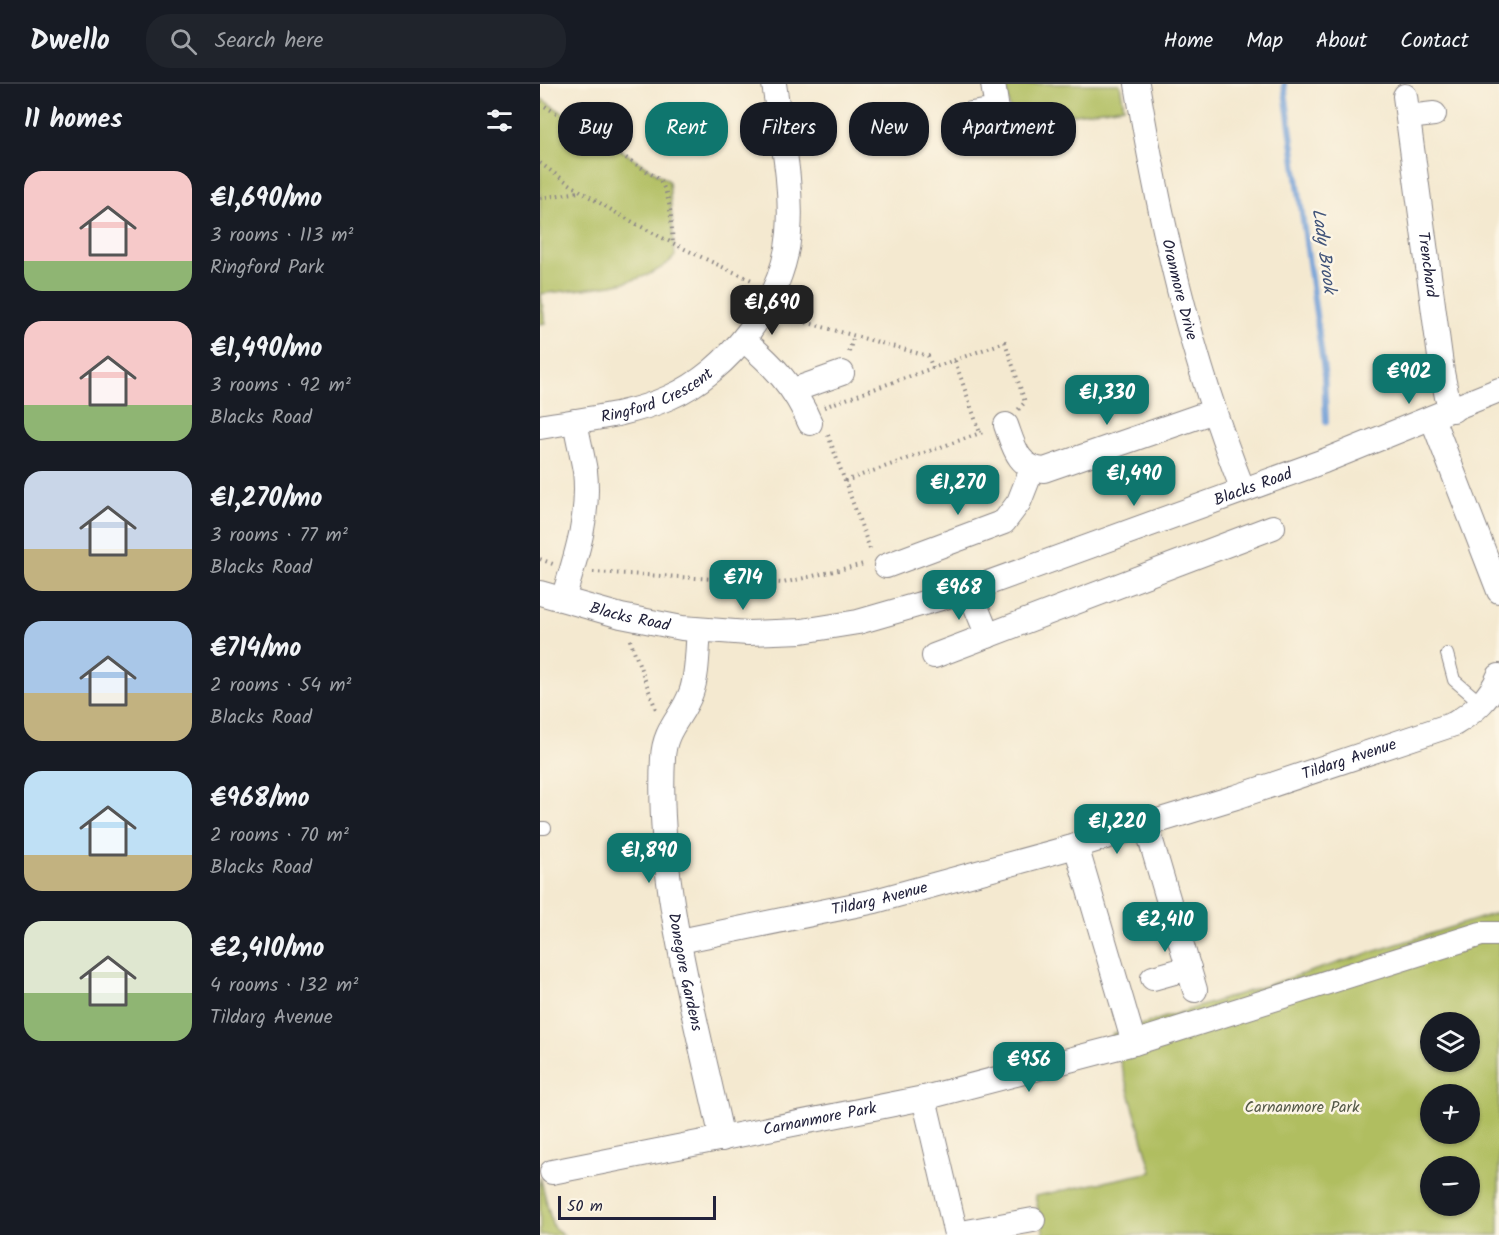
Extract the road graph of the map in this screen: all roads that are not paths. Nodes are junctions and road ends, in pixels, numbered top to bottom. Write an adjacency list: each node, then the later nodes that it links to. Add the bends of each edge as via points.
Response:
1 (774, 84): 6 (street, Ringford Crescent, via 790,189 789,236 767,300)
2 (993, 84): 4 (street)
3 (1137, 84): 10 (street, Oranmore Drive, via 1170,259)
4 (996, 102)
5 (1434, 114): 11 (street, Trenchard, via 1406,106 1447,397)
6 (744, 340): 8 (street); 12 (street, Ringford Crescent, via 713,370 669,398 638,409)
7 (842, 373): 8 (street)
8 (794, 390): 13 (street)
9 (1499, 390): 11 (street, Blacks Road)
10 (1214, 411): 16 (street, via 1044,470); 17 (street, Oranmore Drive)
11 (1442, 414): 17 (street, Blacks Road); 21 (street)
12 (575, 421): 15 (street, Ringford Crescent); 22 (street, Ringford Crescent, via 585,472 584,524 571,571)
13 (818, 421)
14 (1006, 425): 16 (street, via 1018,456)
15 (540, 427)
16 (1032, 469): 19 (street, via 1019,502 1004,522)
17 (1243, 490): 20 (street, Blacks Road)
18 (1273, 527): 24 (street)
19 (886, 566)
20 (969, 590): 23 (street, Blacks Road, via 858,622 802,631); 24 (street)
21 (1499, 591)
22 (552, 596): 23 (street, Blacks Road, via 621,616)
23 (699, 630): 32 (street, Donegore Gardens, via 692,693 666,738 663,757 666,862)
24 (988, 636): 26 (street)
25 (1447, 654): 28 (lane, via 1454,680)
26 (934, 656)
27 (1499, 676): 28 (street, Tildarg Avenue)
28 (1481, 703): 29 (street, Tildarg Avenue, via 1472,714 1434,732)
29 (1146, 824): 30 (street, Tildarg Avenue); 33 (street, via 1192,979)
30 (1076, 846): 32 (street, Tildarg Avenue, via 875,901); 34 (street)
31 (1499, 934): 34 (street, Carnanmore Park, via 1481,934)
32 (680, 941): 36 (street, Donegore Gardens)
33 (1153, 978)
34 (1134, 1043): 35 (street, Carnanmore Park)
35 (924, 1098): 36 (street, Carnanmore Park); 38 (street, via 956,1234)
36 (722, 1139): 37 (street, Carnanmore Park)
37 (552, 1172)
38 (1033, 1220)

